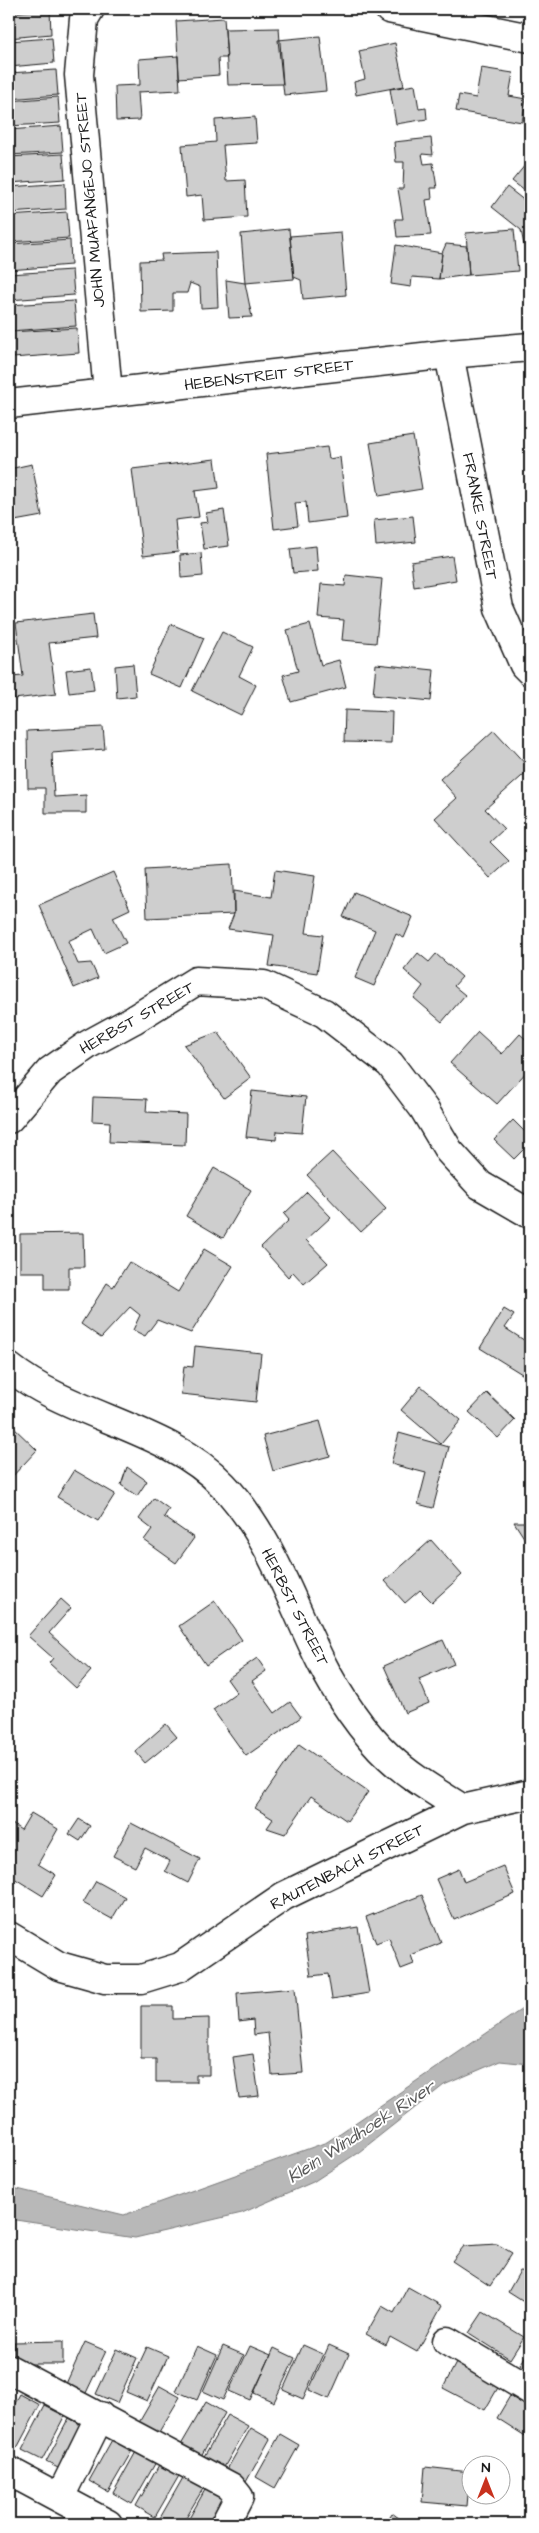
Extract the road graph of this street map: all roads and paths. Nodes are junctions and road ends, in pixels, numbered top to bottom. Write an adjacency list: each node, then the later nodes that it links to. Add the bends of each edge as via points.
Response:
1 (90, 9): 6 (street, JOHN MUAFANGEJO STREET, via 84,19 79,75)
2 (388, 9): 3 (street)
3 (530, 38)
4 (530, 347): 5 (street, HEBENSTREIT STREET)
5 (449, 354): 6 (street, HEBENSTREIT STREET); 8 (street, FRANKE STREET, via 499,608)
6 (108, 393): 7 (street, HEBENSTREIT STREET)
7 (9, 404)
8 (530, 672)
9 (9, 1119): 10 (street, HERBST STREET, via 50,1071 89,1044 196,981 264,985 324,1013 390,1064 424,1109 449,1151 480,1185)
10 (530, 1214)
11 (9, 1367): 13 (street, HERBST STREET, via 70,1404 129,1428 191,1459 221,1484 242,1508 287,1585 322,1663 350,1709 389,1756)
12 (530, 1794): 13 (street, RAUTENBACH STREET)
13 (463, 1809): 14 (street, RAUTENBACH STREET, via 284,1896 180,1967 142,1980 105,1979 59,1966)
14 (9, 1936)
15 (447, 2341): 17 (street)
16 (9, 2369): 18 (street)
17 (530, 2390)
18 (100, 2416): 20 (street); 22 (street, via 231,2486 239,2497)
19 (9, 2471): 20 (street)
20 (60, 2497): 21 (street)
21 (108, 2524)
22 (225, 2524)

